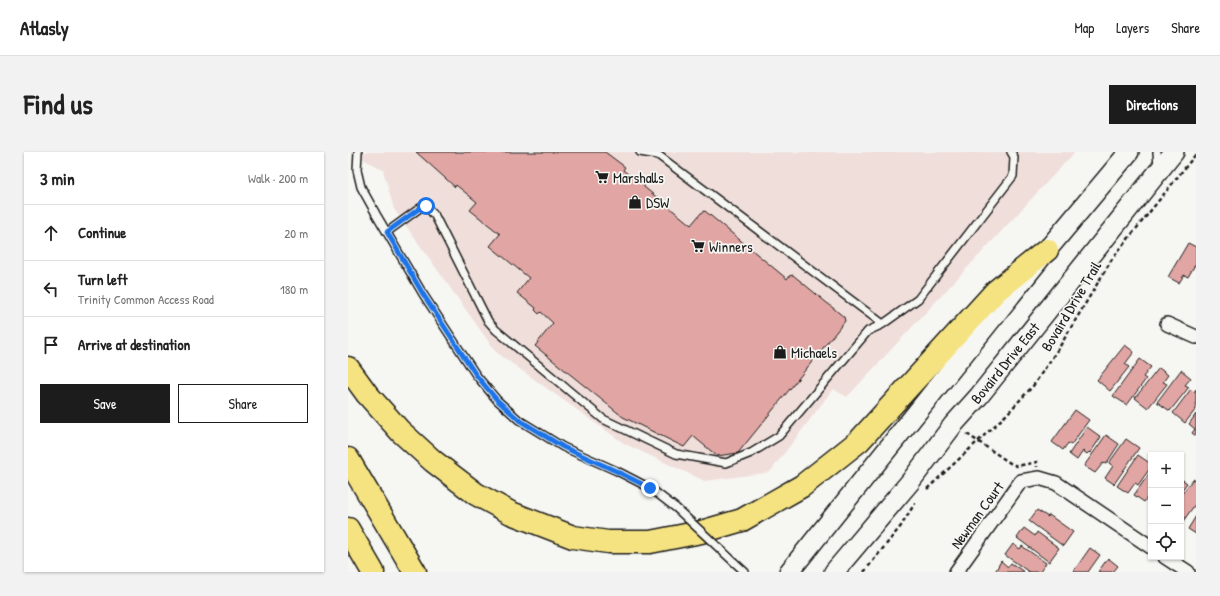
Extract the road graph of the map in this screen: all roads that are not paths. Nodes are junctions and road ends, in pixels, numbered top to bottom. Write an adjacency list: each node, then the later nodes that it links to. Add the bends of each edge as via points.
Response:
1 (358, 152): 9 (lane, via 357,170 361,187)
2 (640, 152): 6 (lane)
3 (1011, 152): 11 (lane, via 1014,157 1013,176 918,299)
4 (1157, 152): 8 (lane)
5 (1174, 152): 8 (main road, Bovaird Drive East)
6 (660, 154): 11 (lane)
7 (1124, 155): 10 (main road)
8 (1159, 171): 25 (main road, Bovaird Drive East, via 984,390 953,425 910,482)
9 (387, 232): 11 (lane, via 426,206 435,216 488,321 496,330 603,419 676,454 726,463 751,453 779,436 868,331); 19 (lane, bridge, via 423,294 476,375 497,400 519,420 563,447 650,488 676,508)
10 (1048, 250): 14 (highway, via 996,291 859,441 802,486 742,520 702,532 650,542 608,542 573,536 511,513 476,494 433,461 400,431); 24 (main road)
11 (883, 324)
12 (1167, 324): 13 (street)
13 (1196, 337)
14 (348, 368)
15 (348, 458): 21 (highway)
16 (348, 529): 20 (highway)
17 (1148, 545): 26 (street, Newman Court, via 1056,483 1039,478 1021,481)
18 (1170, 560): 27 (street)
19 (734, 562): 22 (lane); 23 (lane)
20 (373, 572)
21 (415, 572)
22 (738, 572)
23 (745, 572)
24 (789, 572)
25 (834, 572)
26 (956, 572)
27 (1188, 572)

